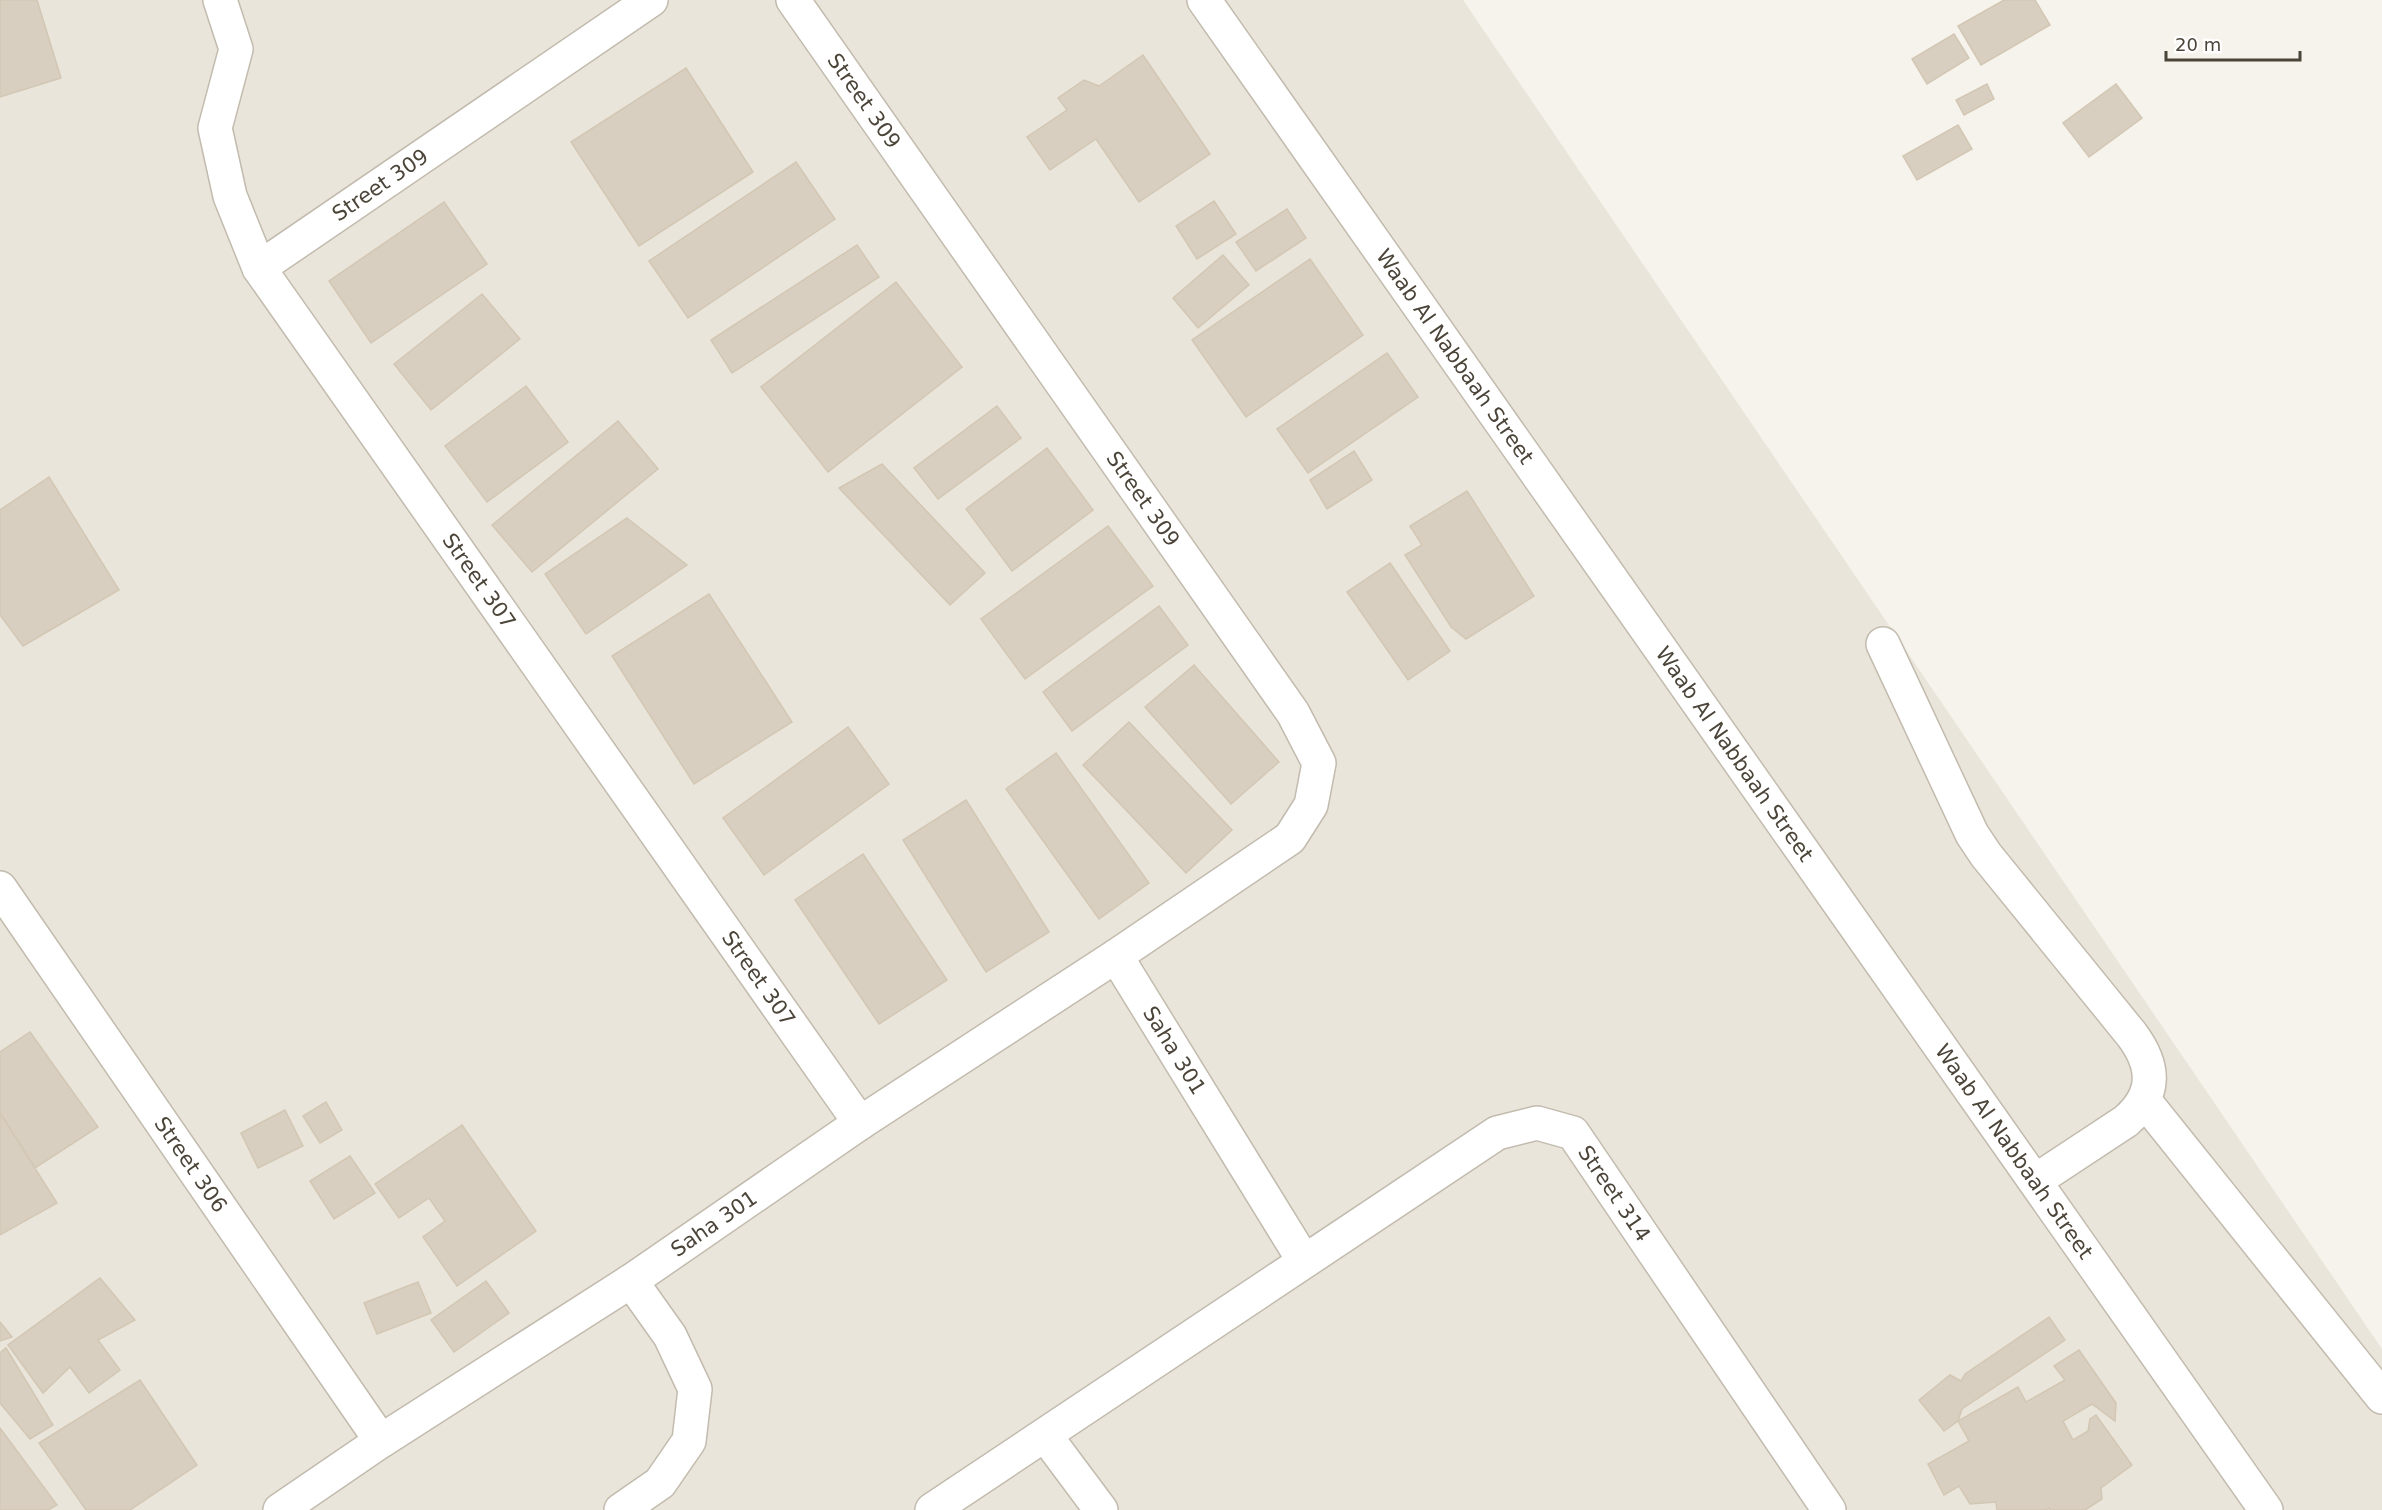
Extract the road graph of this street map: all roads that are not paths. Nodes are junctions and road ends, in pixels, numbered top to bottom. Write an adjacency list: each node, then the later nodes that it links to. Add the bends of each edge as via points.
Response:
1 (220, 0): 5 (street, Street 307, via 236,49 215,128 231,195)
2 (651, 0): 5 (street, Street 309)
3 (793, 0): 8 (street, Street 309, via 1293,713 1319,764 1311,805 1290,838)
4 (1204, 0): 11 (street, Waab Al Nabbaah Street)
5 (259, 268): 10 (street, Street 307)
6 (1883, 644): 9 (street, via 1972,834 2143,1049 2150,1083)
7 (0, 888): 16 (street, Street 306)
8 (1116, 956): 10 (street, Saha 301); 12 (street, Saha 301)
9 (2144, 1100): 11 (street, via 2126,1121); 14 (street)
10 (860, 1123): 13 (street, Saha 301)
11 (2034, 1180): 22 (street, Waab Al Nabbaah Street)
12 (1304, 1261): 15 (street); 21 (street, Street 314, via 1497,1133 1537,1123 1573,1133)
13 (632, 1281): 16 (street, Saha 301); 18 (street, via 670,1336 695,1389 689,1441 660,1483)
14 (2382, 1397)
15 (1045, 1435): 19 (street); 20 (street)
16 (381, 1441): 17 (street, Saha 301)
17 (280, 1510)
18 (621, 1510)
19 (933, 1510)
20 (1101, 1510)
21 (1829, 1510)
22 (2266, 1510)

